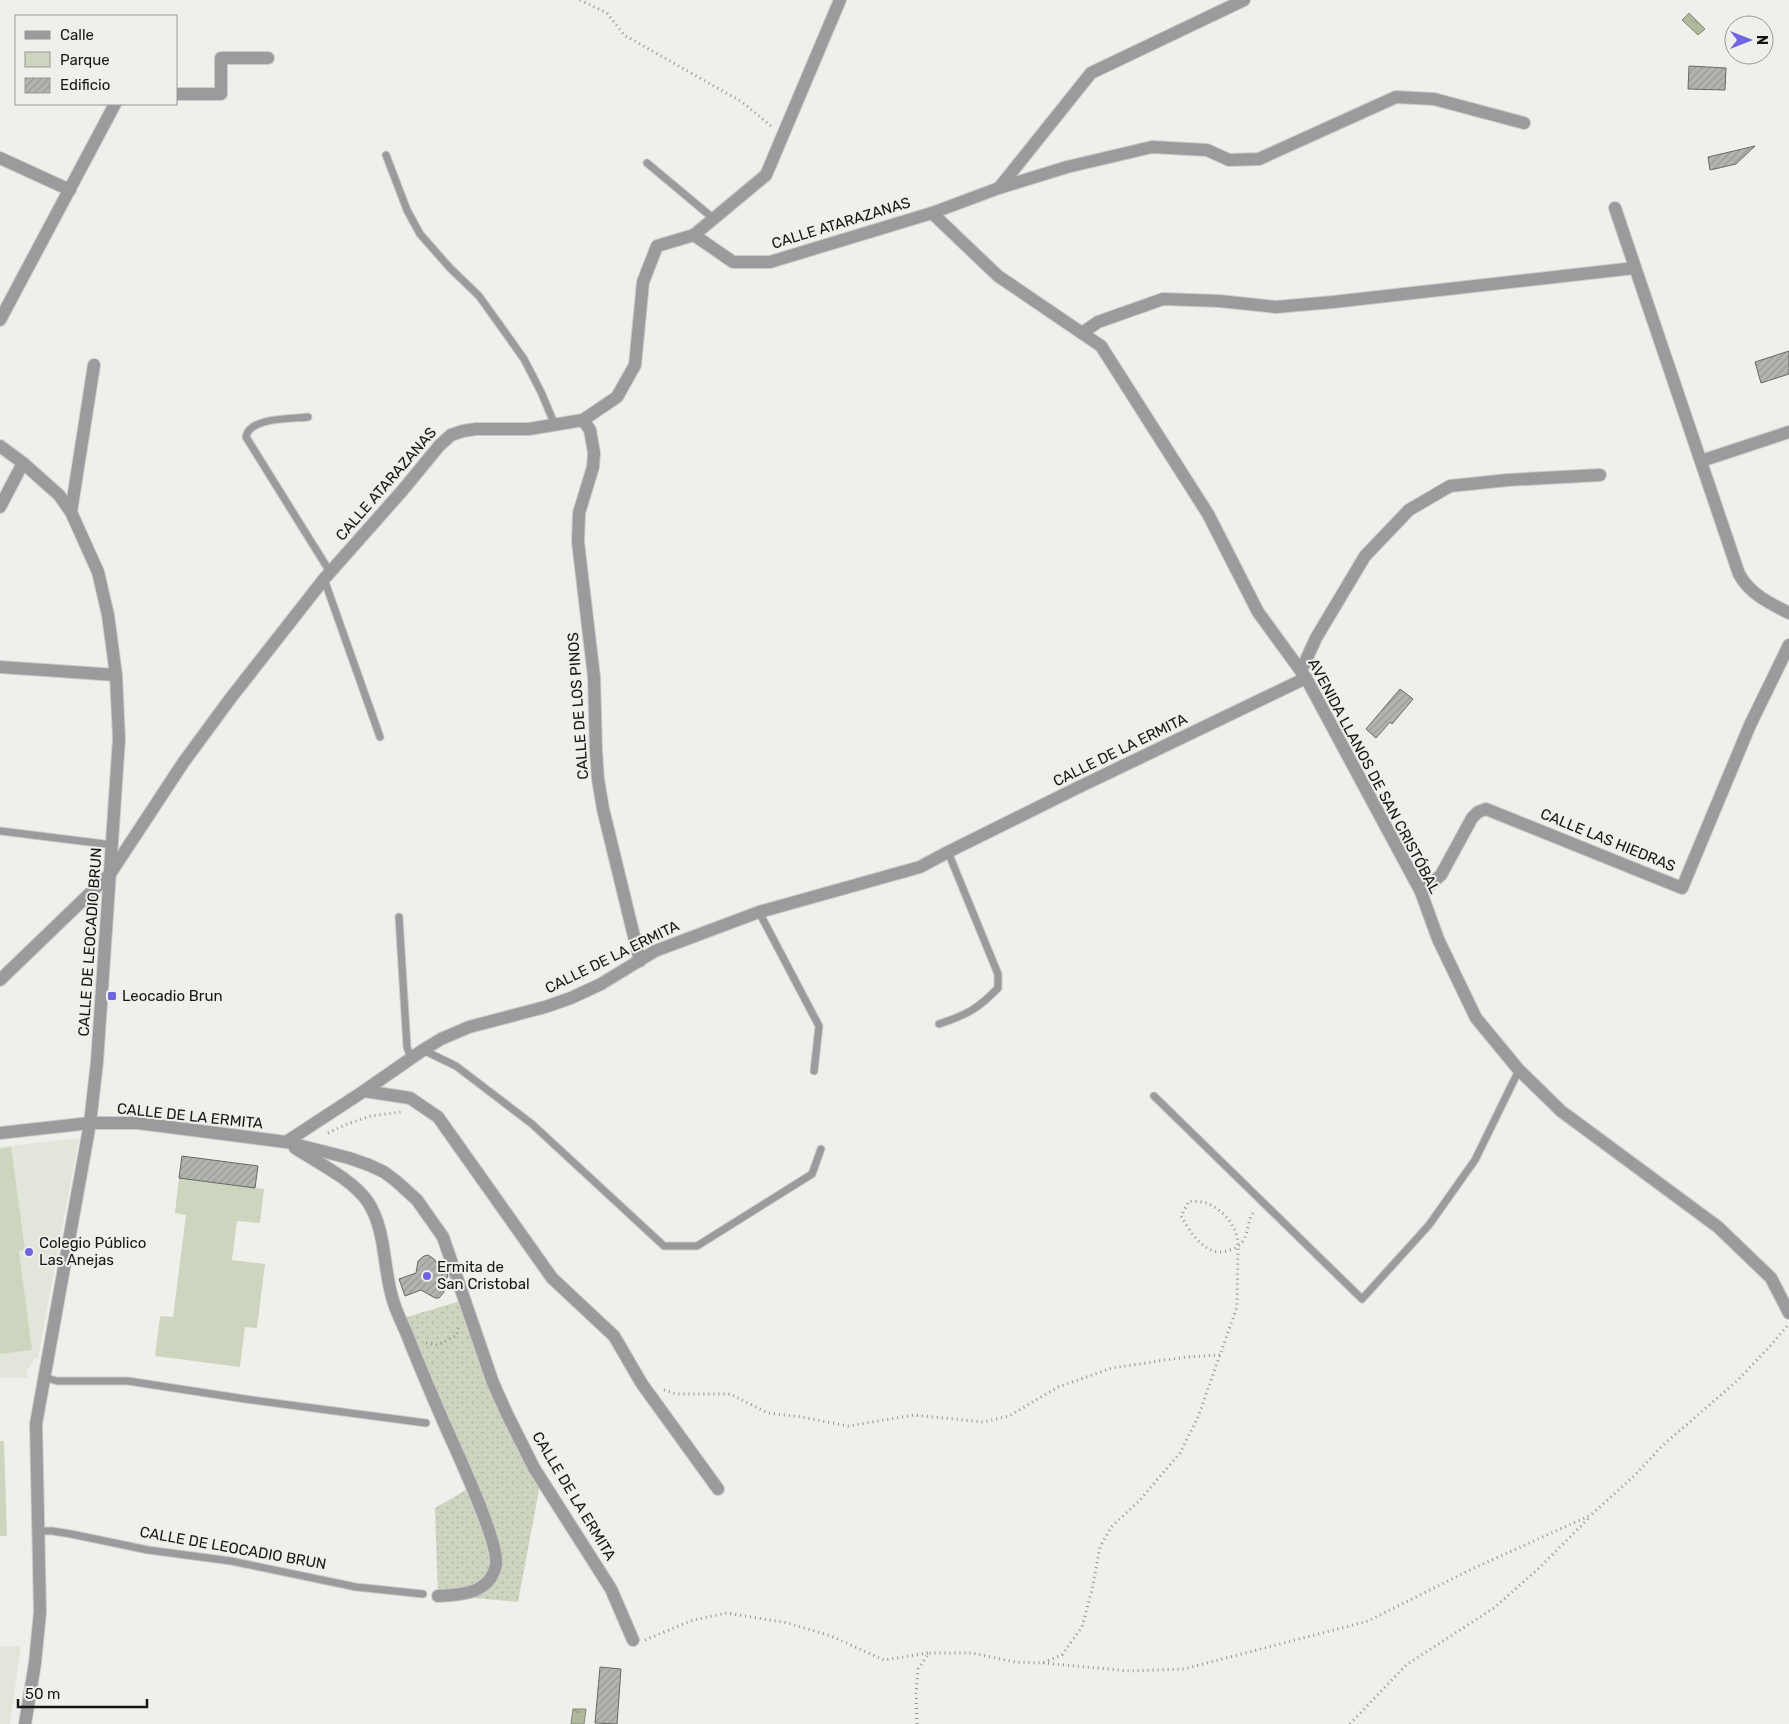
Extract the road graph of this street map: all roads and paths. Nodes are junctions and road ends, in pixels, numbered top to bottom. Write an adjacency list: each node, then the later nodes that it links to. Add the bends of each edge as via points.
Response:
1 (580, 0): 8 (path, via 607,13 624,35 742,102)
2 (840, 0): 8 (street)
3 (1244, 0): 12 (street, via 1091,73)
4 (268, 58): 5 (street, via 221,58 221,94)
5 (178, 94)
6 (115, 105): 13 (street)
7 (1524, 122): 12 (street, CALLE ATARAZANAS, via 1434,99 1396,97 1259,160 1229,160 1207,150 1152,147 1067,167)
8 (783, 136): 16 (street, via 766,176)
9 (386, 155): 24 (lane, via 420,234 479,296 519,351)
10 (0, 158): 13 (street)
11 (647, 163): 16 (lane)
12 (999, 188): 15 (street, CALLE ATARAZANAS)
13 (70, 190): 19 (street)
14 (1615, 208): 18 (street)
15 (932, 213): 17 (street, CALLE ATARAZANAS, via 770,262 733,262); 20 (street, AVENIDA LLANOS DE SAN CRISTÓBAL, via 998,276)
16 (714, 219): 17 (street)
17 (694, 236): 23 (street, CALLE ATARAZANAS, via 657,246 643,282 635,365 617,397)
18 (1635, 268): 20 (street, via 1276,307 1163,298 1098,322); 27 (street)
19 (0, 320)
20 (1082, 333): 36 (street, AVENIDA LLANOS DE SAN CRISTÓBAL, via 1101,346 1208,514 1258,612)
21 (94, 365): 31 (street)
22 (308, 417): 32 (lane, via 261,422 247,432 246,437)
23 (583, 420): 24 (street, CALLE ATARAZANAS); 46 (street, CALLE DE LOS PINOS, via 590,430 594,453 580,513 578,542 594,677 598,779)
24 (554, 425): 32 (street, CALLE ATARAZANAS, via 529,429 476,429 451,435 429,456)
25 (1789, 432): 27 (street)
26 (0, 446): 28 (street, CALLE DE LEOCADIO BRUN)
27 (1701, 461): 33 (street, via 1743,581 1752,592)
28 (23, 463): 30 (street); 31 (street, CALLE DE LEOCADIO BRUN, via 59,495)
29 (1600, 475): 36 (street, via 1450,486 1410,510 1365,556 1316,638)
30 (0, 507)
31 (71, 512): 37 (street, CALLE DE LEOCADIO BRUN, via 98,572)
32 (327, 576): 38 (lane); 42 (street, CALLE ATARAZANAS, via 206,731)
33 (1789, 612)
34 (1789, 645): 43 (street, CALLE LAS HIEDRAS, via 1750,724 1682,888 1486,809 1472,818 1441,876)
35 (0, 667): 37 (street)
36 (1304, 674): 41 (street, CALLE DE LA ERMITA); 43 (street, AVENIDA LLANOS DE SAN CRISTÓBAL)
37 (116, 675): 40 (street, CALLE DE LEOCADIO BRUN, via 119,739)
38 (380, 737)
39 (0, 832): 40 (lane)
40 (113, 845): 42 (street, CALLE DE LEOCADIO BRUN)
41 (948, 852): 44 (street, CALLE DE LA ERMITA, via 920,867); 48 (lane, via 998,974 998,988 966,1015)
42 (110, 874): 47 (street, CALLE ATARAZANAS); 56 (street, CALLE DE LEOCADIO BRUN)
43 (1421, 892): 51 (street, AVENIDA LLANOS DE SAN CRISTÓBAL, via 1438,939 1476,1018)
44 (759, 912): 46 (street, CALLE DE LA ERMITA, via 668,946); 52 (lane, via 819,1026)
45 (399, 916): 50 (lane, via 407,1047)
46 (640, 961): 49 (street, CALLE DE LA ERMITA, via 571,998 469,1027)
47 (0, 980)
48 (939, 1024)
49 (423, 1050): 50 (street, CALLE DE LA ERMITA); 60 (lane, via 456,1066 532,1124 664,1246 697,1246 812,1174)
50 (411, 1058): 53 (street, CALLE DE LA ERMITA)
51 (1519, 1070): 61 (lane, via 1475,1160 1429,1225 1362,1299); 63 (street, AVENIDA LLANOS DE SAN CRISTÓBAL, via 1561,1111 1718,1227 1771,1278)
52 (814, 1071)
53 (364, 1091): 59 (street, CALLE DE LA ERMITA); 69 (street, via 410,1098 438,1117 552,1278 614,1336)
54 (1154, 1096): 61 (lane)
55 (402, 1112): 58 (path, via 371,1116)
56 (90, 1123): 57 (street, CALLE DE LA ERMITA); 59 (street, CALLE DE LA ERMITA, via 138,1123); 68 (street, CALLE DE LEOCADIO BRUN)
57 (0, 1133)
58 (322, 1136)
59 (286, 1142): 66 (street, CALLE DE LA ERMITA, via 352,1185 368,1203 379,1228 392,1298); 76 (street, CALLE DE LA ERMITA, via 349,1158 384,1172 417,1200 443,1237 493,1383 507,1414 534,1468 611,1589)
60 (821, 1149)
61 (1262, 1202): 62 (path, via 1250,1215 1244,1239)
62 (1238, 1247): 62 (path, via 1230,1218 1207,1203 1189,1201 1182,1216 1192,1235 1209,1250 1224,1252); 67 (path, via 1237,1307)
63 (1789, 1312)
64 (1789, 1323): 72 (path, via 1737,1381 1662,1446)
65 (459, 1326): 66 (path, via 457,1335 438,1345)
66 (409, 1339): 75 (street, CALLE DE LA ERMITA, via 480,1509 496,1563 490,1580 483,1587)
67 (1220, 1355): 69 (path, via 1112,1368 1058,1387 1009,1416 983,1422 914,1415 848,1426 768,1413 730,1394 677,1394); 78 (path, via 1198,1417 1180,1453 1139,1501 1110,1527 1100,1547 1082,1627 1062,1655)
68 (43, 1377): 70 (lane, via 57,1381 128,1381); 73 (street, CALLE DE LEOCADIO BRUN, via 36,1424)
69 (642, 1384): 71 (street)
70 (426, 1423)
71 (718, 1489)
72 (1591, 1515): 78 (path, via 1368,1621 1184,1670 1129,1671); 81 (path, via 1494,1608 1406,1665)
73 (38, 1531): 74 (lane, CALLE DE LEOCADIO BRUN, via 231,1561 356,1587); 79 (street, CALLE DE LEOCADIO BRUN, via 40,1612)
74 (423, 1594)
75 (438, 1596)
76 (633, 1640): 77 (path, via 642,1642 693,1620 726,1613 796,1625 831,1636 884,1660)
77 (929, 1653): 78 (path, via 972,1653 1016,1662); 80 (path, via 918,1669)
78 (1042, 1663)
79 (25, 1724)
80 (917, 1724)
81 (1350, 1724)

